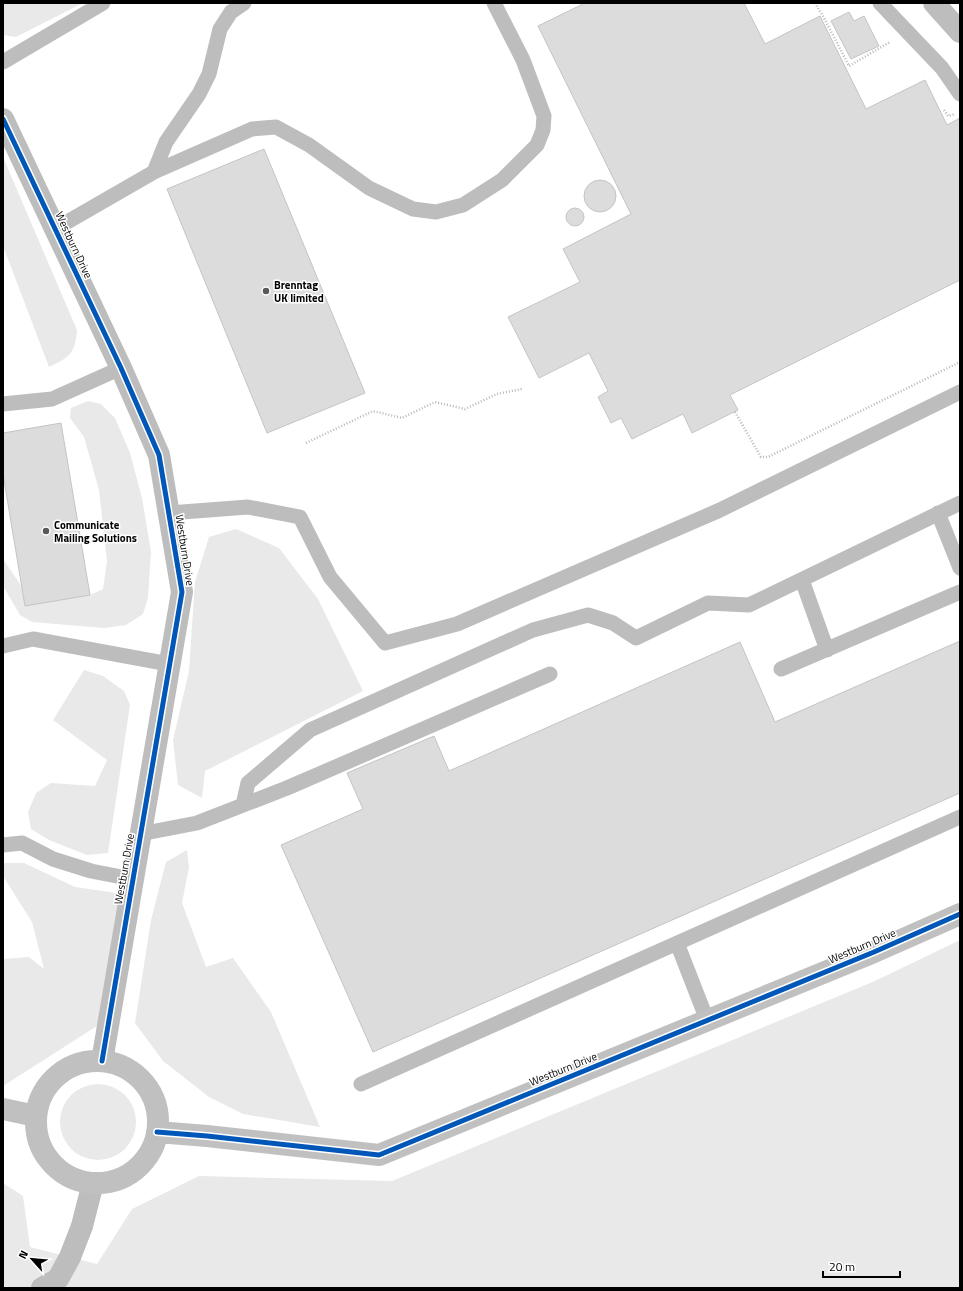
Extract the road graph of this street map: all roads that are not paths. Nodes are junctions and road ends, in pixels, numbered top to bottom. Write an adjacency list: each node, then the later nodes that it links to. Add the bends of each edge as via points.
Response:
1 (104, 3): 7 (lane)
2 (244, 3): 10 (lane, via 231,12 220,29 209,74 199,94 166,142)
3 (494, 3): 10 (lane, via 523,60 544,116 543,130 537,145 502,180 463,205 436,212 412,209 369,188 309,145 276,127 252,129)
4 (880, 3): 8 (lane, via 942,68)
5 (934, 3): 6 (street)
6 (960, 32)
7 (3, 62)
8 (960, 94)
9 (3, 119): 11 (street, Westburn Drive)
10 (154, 172): 11 (lane)
11 (56, 229): 12 (street, Westburn Drive)
12 (121, 368): 14 (lane, via 52,399); 16 (street, Westburn Drive, via 159,455)
13 (960, 392): 16 (lane, via 720,510 458,624 385,644 330,578 300,517 248,507)
14 (3, 404)
15 (960, 503): 17 (lane)
16 (169, 513): 23 (street, Westburn Drive, via 182,592)
17 (938, 513): 18 (lane); 19 (lane)
18 (960, 568)
19 (802, 580): 22 (lane); 26 (lane, via 749,605 708,603 636,638 613,623 588,616 533,630 310,730 248,783)
20 (960, 592): 22 (lane)
21 (4, 643): 23 (lane, via 33,639)
22 (827, 650): 24 (lane)
23 (169, 664): 28 (street, Westburn Drive)
24 (781, 669)
25 (550, 674): 26 (lane)
26 (243, 805): 28 (lane, via 197,823)
27 (960, 817): 32 (lane)
28 (140, 834): 30 (street, Westburn Drive)
29 (3, 845): 30 (lane, via 22,843 53,859 91,871)
30 (132, 879): 34 (street, Westburn Drive)
31 (960, 914): 33 (street, Westburn Drive)
32 (677, 943): 33 (lane); 35 (lane)
33 (707, 1020): 38 (street, Westburn Drive, via 379,1156)
34 (102, 1061): 37 (street, via 78,1065 66,1070 51,1082 41,1098); 38 (street, via 122,1066 138,1077 151,1093 157,1112)
35 (360, 1084)
36 (3, 1109): 37 (street)
37 (36, 1116): 39 (street, via 37,1136 44,1154 57,1169 74,1179)
38 (157, 1132): 39 (street, via 152,1149 141,1164 127,1175 110,1182)
39 (92, 1183): 40 (street, via 82,1226 70,1257 58,1279)
40 (42, 1288)

